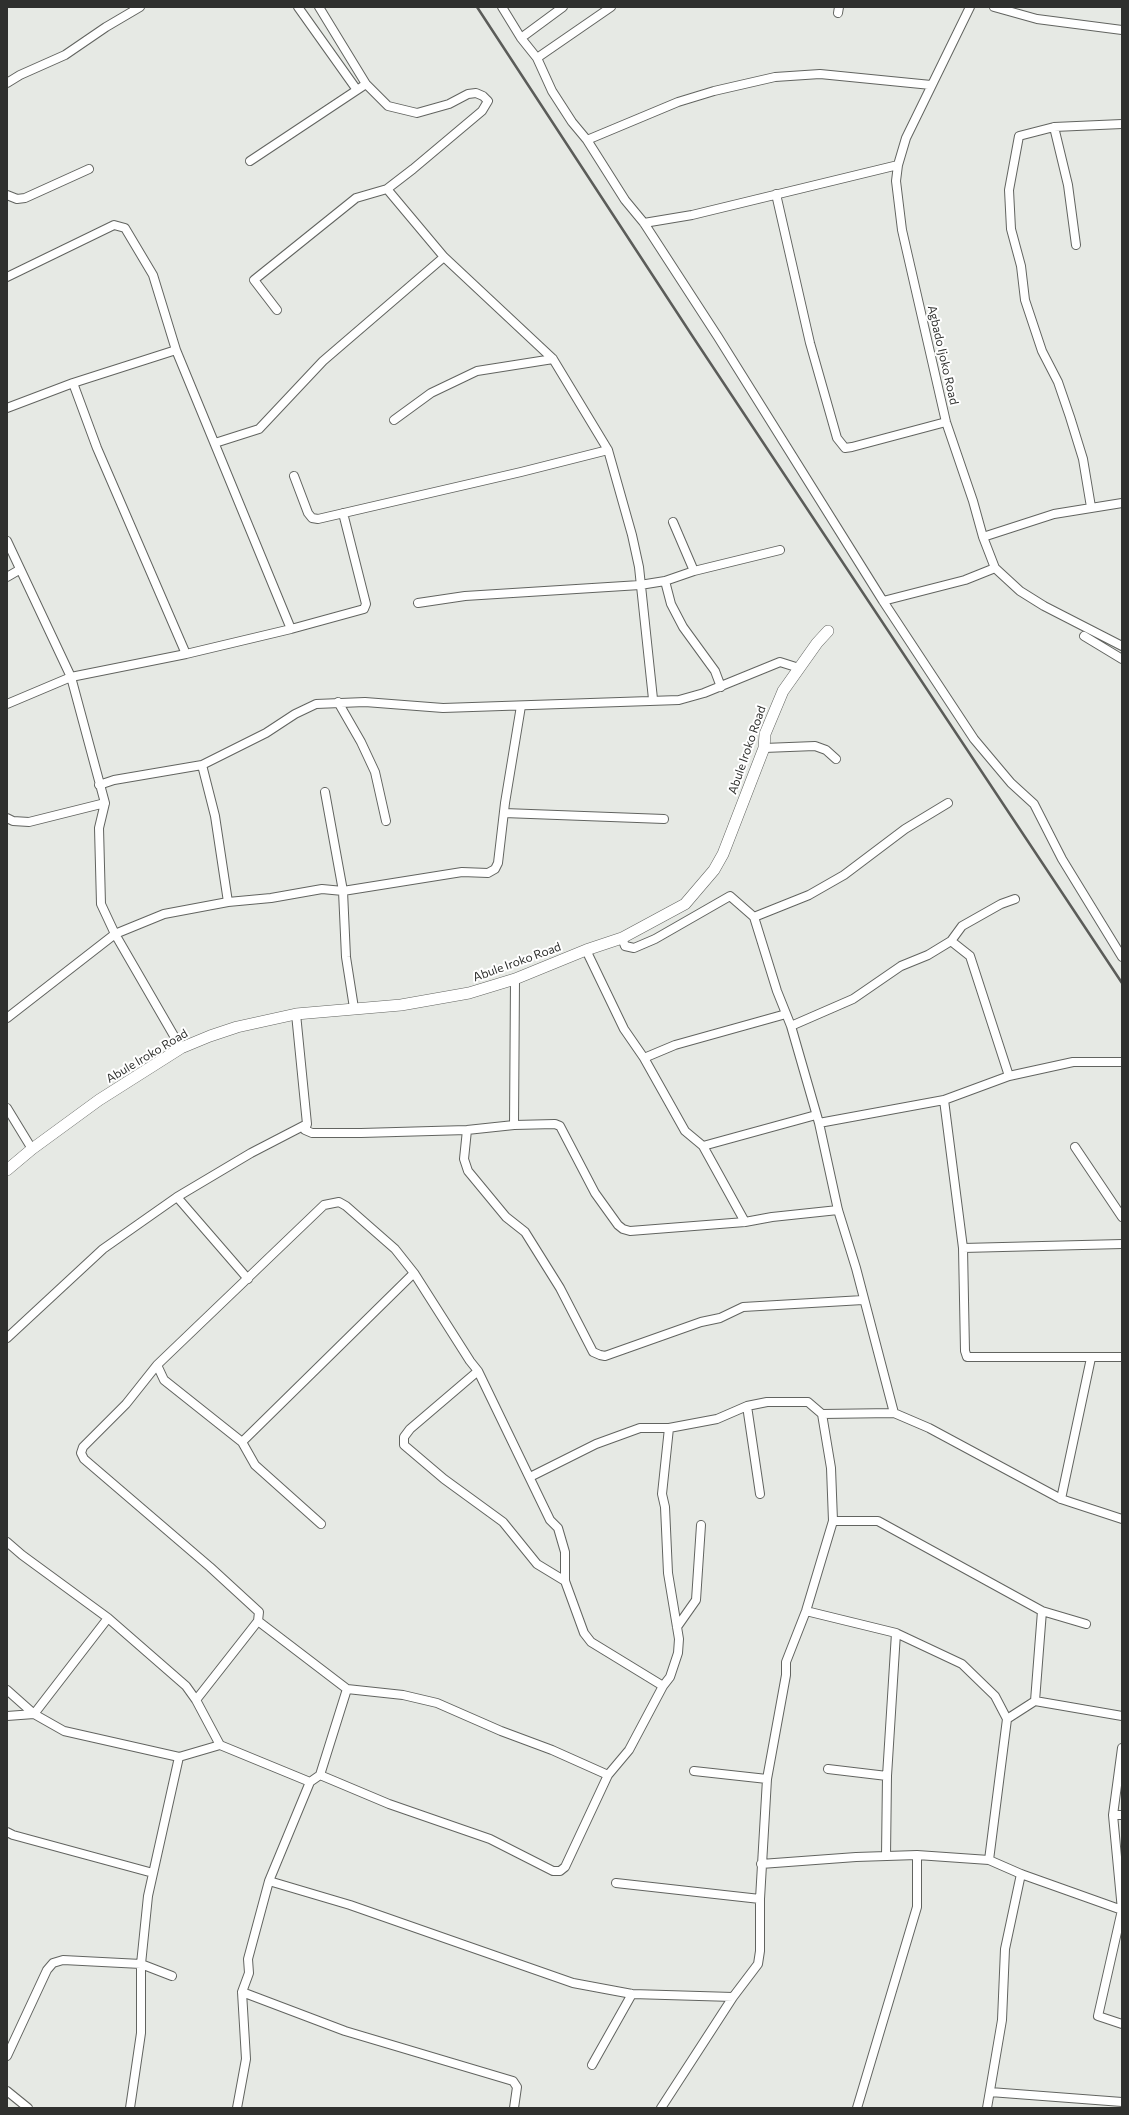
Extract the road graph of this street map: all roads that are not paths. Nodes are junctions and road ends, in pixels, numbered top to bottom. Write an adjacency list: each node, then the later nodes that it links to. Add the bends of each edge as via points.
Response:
1 (140, 7): 12 (street, via 65,55 20,74)
2 (298, 7): 15 (street)
3 (319, 7): 13 (street)
4 (502, 7): 10 (street)
5 (563, 7): 10 (street)
6 (611, 7): 11 (street)
7 (970, 7): 14 (street, Agbado Ijoko Road)
8 (994, 7): 9 (street, via 1037,19)
9 (1122, 30)
10 (521, 38): 11 (street)
11 (537, 58): 18 (street, via 552,91)
12 (7, 83)
13 (366, 84): 15 (street); 22 (street, via 388,106 417,113 449,104 468,94 476,93 488,101 482,110)
14 (931, 85): 18 (street, via 820,74 775,77 678,102); 20 (street, Agbado Ijoko Road, via 906,138)
15 (357, 90): 19 (street)
16 (1122, 124): 17 (street)
17 (1054, 127): 26 (street, via 1068,185); 40 (street, via 1019,136 1009,190 1012,229 1021,266 1025,300 1042,351 1058,382 1070,417 1083,459)
18 (587, 140): 25 (street, via 625,200)
19 (250, 161)
20 (898, 165): 24 (street); 35 (street, Agbado Ijoko Road, via 896,181 902,230)
21 (89, 169): 23 (street, via 25,198 17,199)
22 (387, 188): 27 (street); 29 (street, via 356,198 254,280)
23 (7, 194)
24 (776, 194): 25 (street, via 692,215); 35 (street, via 810,343 837,438 845,448 852,448)
25 (644, 223): 52 (street, via 797,460)
26 (1076, 245)
27 (444, 257): 31 (street); 36 (street, via 323,361 259,429)
28 (7, 277): 30 (street, via 114,225 125,228 153,275)
29 (277, 310)
30 (176, 350): 32 (street); 36 (street)
31 (553, 359): 34 (street, via 477,370 431,393); 37 (street)
32 (73, 383): 33 (street); 58 (street, via 97,448)
33 (7, 408)
34 (394, 420)
35 (946, 422): 43 (street, Agbado Ijoko Road)
36 (215, 443): 54 (street)
37 (608, 450): 41 (street); 51 (street, via 632,535)
38 (294, 476): 41 (street, via 312,518)
39 (1122, 503): 40 (street)
40 (1090, 507): 43 (street, via 1054,514)
41 (343, 513): 54 (street, via 366,604 364,609)
42 (673, 522): 48 (street)
43 (983, 537): 46 (street, Agbado Ijoko Road)
44 (7, 541): 47 (street)
45 (780, 550): 48 (street)
46 (995, 568): 52 (street, via 965,580); 57 (street, Agbado Ijoko Road, via 1020,591 1044,606)
47 (19, 570): 49 (street); 61 (street)
48 (694, 571): 50 (street)
49 (7, 577)
50 (665, 581): 51 (street); 62 (street, via 683,627 715,671)
51 (640, 585): 53 (street, via 465,596); 63 (street)
52 (883, 601): 86 (street, via 974,739 1011,783 1034,804 1062,859)
53 (418, 603)
54 (291, 629): 58 (street)
55 (828, 631): 60 (street, Abule Iroko Road)
56 (1084, 636): 59 (street)
57 (1122, 646)
58 (186, 654): 61 (street)
59 (1122, 659)
60 (798, 668): 62 (street, via 780,662); 67 (street, Abule Iroko Road, via 772,715 765,734)
61 (71, 677): 65 (street); 70 (street)
62 (721, 687): 63 (street, via 679,700)
63 (653, 700): 66 (street)
64 (338, 702): 66 (street, via 443,708); 69 (street, via 316,704); 77 (street, via 375,772)
65 (7, 704)
66 (521, 706): 74 (street)
67 (764, 748): 68 (street, via 815,746 826,750); 83 (street, Abule Iroko Road, via 714,870 685,904)
68 (836, 759)
69 (202, 765): 70 (street); 80 (street, via 215,816)
70 (99, 784): 72 (street)
71 (325, 792): 78 (street)
72 (105, 803): 75 (street, via 29,822); 82 (street, via 99,828 99,886 101,904)
73 (948, 803): 81 (street, via 905,829 844,875 809,895)
74 (504, 813): 76 (street); 78 (street, via 498,863 495,869 488,873 462,872)
75 (7, 818)
76 (664, 819)
77 (386, 821)
78 (343, 891): 80 (street, via 322,889); 88 (street, via 346,957)
79 (1015, 899): 84 (street, via 962,926)
80 (228, 902): 82 (street, via 164,914)
81 (754, 917): 83 (street, via 730,896 655,939 634,948 625,946); 90 (street)
82 (115, 934): 91 (street); 93 (street)
83 (622, 938): 85 (street, Abule Iroko Road)
84 (951, 941): 92 (street, via 928,955 901,966 853,999); 96 (street, via 970,956)
85 (586, 950): 87 (street, Abule Iroko Road); 94 (street, via 624,1029)
86 (1122, 956)
87 (515, 979): 88 (street, Abule Iroko Road, via 453,996 401,1005); 102 (street)
88 (354, 1008): 89 (street, Abule Iroko Road)
89 (296, 1014): 93 (street, Abule Iroko Road, via 237,1027); 101 (street)
90 (786, 1014): 92 (street); 94 (street, via 674,1044)
91 (7, 1018)
92 (791, 1026): 99 (street)
93 (181, 1048): 106 (street, Abule Iroko Road, via 99,1100)
94 (644, 1058): 104 (street, via 685,1131)
95 (1122, 1062): 96 (street, via 1073,1062)
96 (1009, 1076): 97 (street)
97 (944, 1100): 100 (street); 113 (street)
98 (7, 1108): 106 (street)
99 (816, 1115): 100 (street); 104 (street)
100 (819, 1123): 109 (street)
101 (306, 1124): 103 (street, via 305,1130 322,1133); 108 (street)
102 (514, 1125): 103 (street); 111 (street, via 560,1126 595,1193 623,1229 630,1231)
103 (467, 1130): 116 (street, via 464,1159 468,1171 506,1217 525,1232 560,1288 593,1352 605,1356 701,1322 720,1318 743,1307)
104 (703, 1146): 111 (street)
105 (1075, 1147): 110 (street)
106 (32, 1149): 107 (street, Abule Iroko Road)
107 (7, 1170)
108 (177, 1197): 115 (street); 117 (street, via 103,1249)
109 (838, 1210): 111 (street); 116 (street)
110 (1122, 1217)
111 (745, 1222)
112 (1122, 1244): 113 (street)
113 (963, 1248): 119 (street, via 967,1357)
114 (414, 1273): 115 (street, via 395,1249 339,1202 324,1205); 121 (street); 126 (street)
115 (248, 1279): 120 (street)
116 (863, 1300): 123 (street)
117 (7, 1338)
118 (1122, 1357): 119 (street)
119 (1091, 1358): 129 (street)
120 (157, 1365): 126 (street, via 164,1380); 139 (street, via 126,1404 83,1447 81,1453 84,1459 254,1607 258,1612)
121 (478, 1371): 127 (street); 135 (street, via 410,1429 404,1437 404,1445 444,1479 503,1522 537,1564)
122 (747, 1406): 124 (street, via 767,1402 808,1402); 125 (street, via 717,1419); 128 (street)
123 (894, 1413): 124 (street); 129 (street, via 929,1428)
124 (822, 1414): 131 (street, via 832,1468)
125 (669, 1428): 127 (street, via 640,1428 608,1439); 141 (street, via 662,1494 665,1506 668,1573)
126 (242, 1442): 132 (street, via 255,1464)
127 (530, 1478): 135 (street, via 550,1520 558,1528 565,1552)
128 (760, 1494)
129 (1061, 1500): 130 (street)
130 (1122, 1519)
131 (833, 1521): 136 (street); 137 (street, via 878,1520)
132 (320, 1524)
133 (701, 1525): 141 (street, via 696,1600)
134 (7, 1542): 138 (street, via 22,1556)
135 (565, 1581): 143 (street, via 579,1621 590,1642)
136 (806, 1611): 142 (street); 160 (street, via 786,1662 786,1675)
137 (1042, 1611): 140 (street); 147 (street)
138 (108, 1618): 146 (street, via 186,1686); 148 (street)
139 (258, 1621): 145 (street); 146 (street)
140 (1086, 1624)
141 (677, 1627): 143 (street, via 678,1653 670,1677)
142 (896, 1633): 151 (street, via 962,1664 995,1696); 159 (street)
143 (663, 1686): 158 (street, via 629,1750)
144 (7, 1690): 148 (street)
145 (346, 1690): 157 (street); 158 (street, via 403,1695 437,1704)
146 (196, 1700): 152 (street)
147 (1035, 1701): 150 (street); 151 (street)
148 (34, 1714): 149 (street); 154 (street, via 64,1732)
149 (7, 1716)
150 (1122, 1716)
151 (1007, 1718): 167 (street)
152 (220, 1745): 154 (street); 161 (street)
153 (1122, 1748): 162 (street)
154 (179, 1757): 169 (street, via 157,1846)
155 (828, 1769): 159 (street)
156 (694, 1771): 160 (street)
157 (320, 1775): 158 (street, via 389,1804 490,1839 553,1872 565,1867); 161 (street)
158 (608, 1775)
159 (887, 1776): 166 (street)
160 (767, 1780): 168 (street)
161 (310, 1782): 171 (street)
162 (1113, 1815): 163 (street); 174 (street)
163 (1122, 1815)
164 (7, 1832): 169 (street)
165 (917, 1855): 166 (street); 167 (street); 191 (street, via 917,1907)
166 (886, 1856): 168 (street)
167 (989, 1860): 170 (street)
168 (761, 1864): 173 (street)
169 (153, 1873): 175 (street)
170 (1020, 1874): 174 (street); 184 (street, via 1006,1949 1002,2020)
171 (270, 1881): 177 (street, via 248,1959 249,1973); 178 (street, via 350,1905 573,1983)
172 (616, 1883): 173 (street)
173 (760, 1899): 179 (street, via 758,1964)
174 (1122, 1910): 180 (street, via 1098,2016)
175 (141, 1964): 176 (street); 181 (street, via 62,1960 53,1963 47,1970); 187 (street, via 141,2033)
176 (172, 1976)
177 (242, 1992): 188 (street, via 246,2059); 189 (street, via 346,2031 513,2081 517,2087)
178 (632, 1994): 179 (street); 182 (street)
179 (733, 1997): 190 (street)
180 (1122, 2024)
181 (7, 2056)
182 (592, 2065)
183 (7, 2091): 186 (street)
184 (990, 2092): 185 (street); 192 (street)
185 (1122, 2102)
186 (28, 2108)
187 (130, 2108)
188 (237, 2108)
189 (514, 2108)
190 (661, 2108)
191 (857, 2108)
192 (987, 2108)

